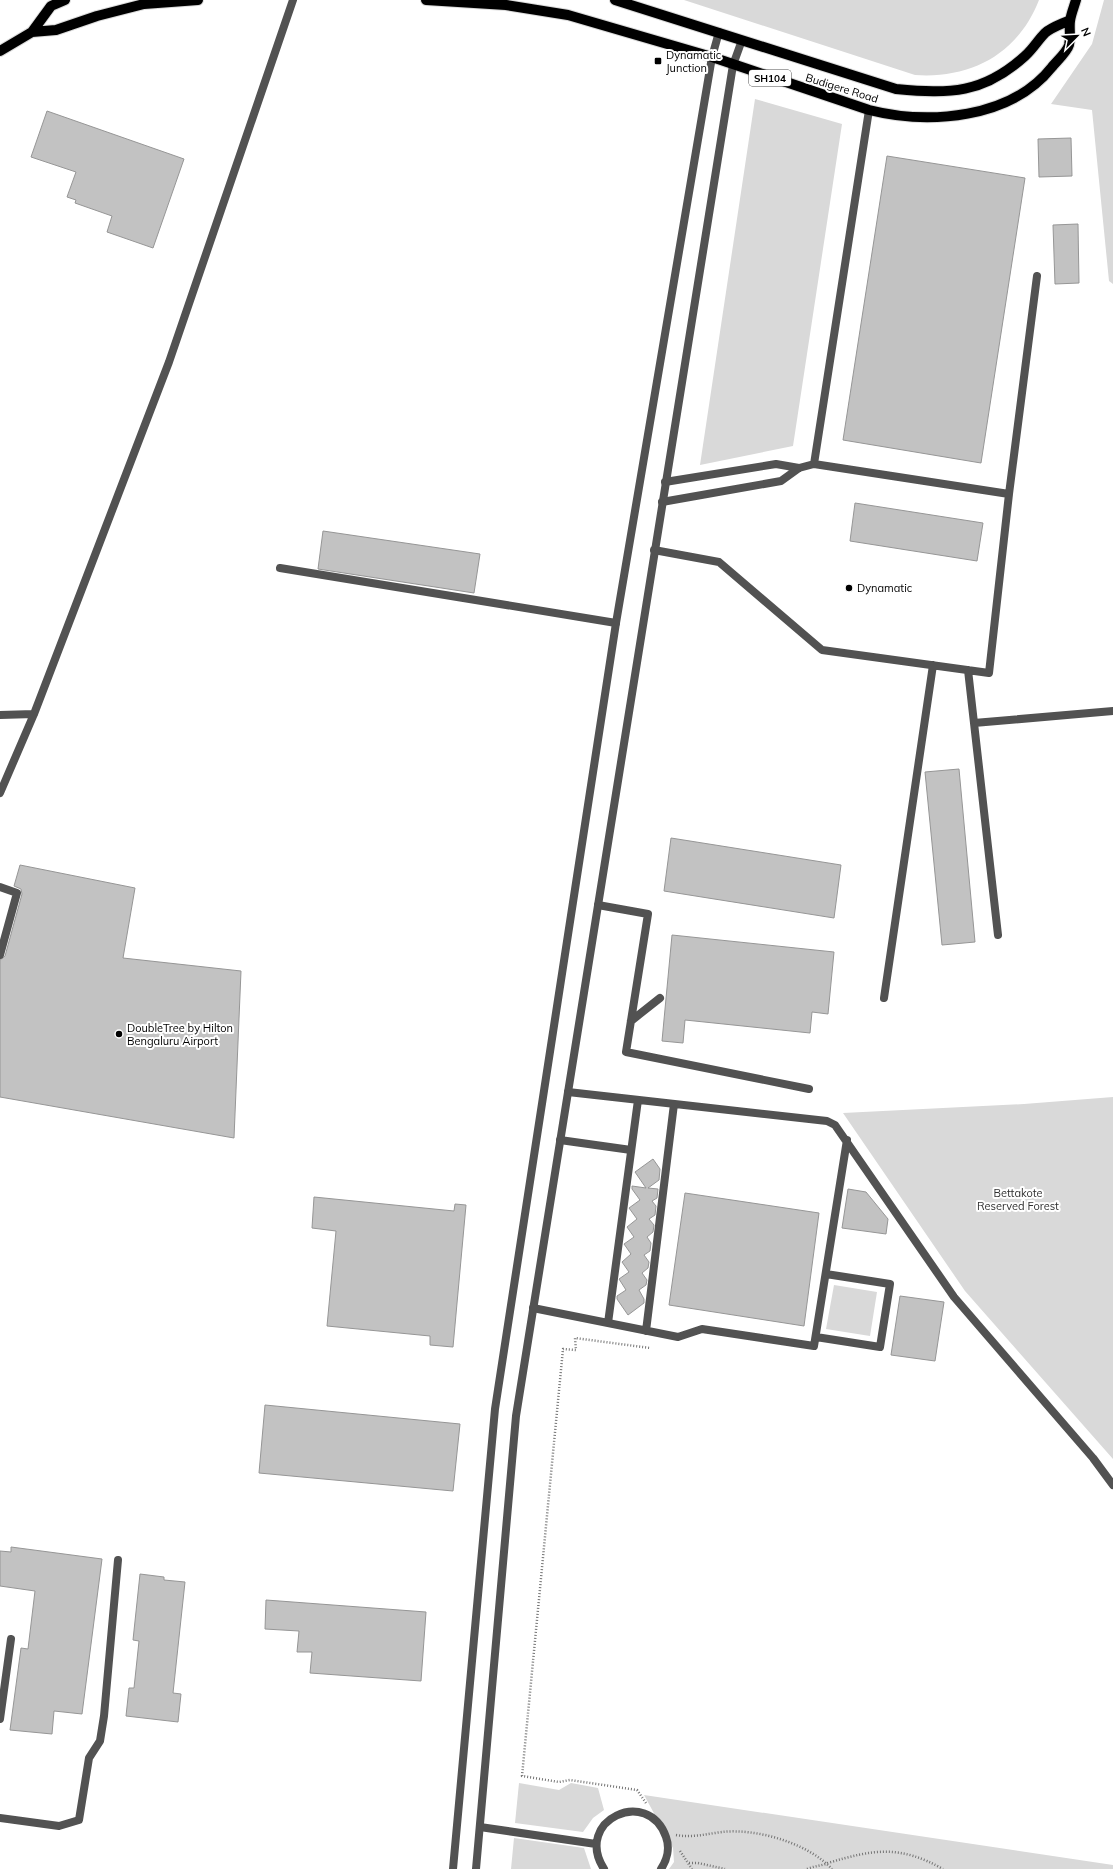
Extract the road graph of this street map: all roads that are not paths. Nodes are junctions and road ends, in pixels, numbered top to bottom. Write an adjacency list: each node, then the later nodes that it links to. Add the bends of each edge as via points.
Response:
1 (65, 0): 8 (main road, via 51,6)
2 (198, 0): 8 (main road, via 144,4 56,30)
3 (293, 0): 27 (street, via 169,362)
4 (426, 0): 12 (main road, Budigere Road / SH104, via 506,5 568,15)
5 (615, 0): 9 (main road, Budigere Road / SH104)
6 (1076, 0): 7 (main road, Budigere Road / SH104)
7 (1070, 20): 10 (main road, Budigere Road / SH104, via 1046,32 1027,55 989,82 961,90 933,93 896,89); 14 (main road, Budigere Road / SH104, via 1069,46 1045,76 998,105 969,114 934,118 892,116)
8 (32, 32): 11 (main road)
9 (719, 32): 10 (main road, Budigere Road / SH104); 12 (street)
10 (742, 40): 13 (street)
11 (0, 51)
12 (712, 57): 13 (main road, Budigere Road / SH104); 23 (street)
13 (733, 66): 14 (main road, Budigere Road / SH104); 18 (street)
14 (869, 110): 16 (street)
15 (1037, 276): 19 (street)
16 (814, 464): 17 (street); 19 (street)
17 (799, 468): 18 (street, via 776,464); 20 (street, via 781,481)
18 (665, 482): 20 (street)
19 (1009, 494): 25 (street, via 989,673)
20 (662, 502): 21 (street)
21 (654, 550): 24 (street, via 719,562 822,650); 32 (street)
22 (280, 568): 23 (street)
23 (616, 623): 57 (street, via 495,1409)
24 (933, 665): 25 (street); 36 (street)
25 (968, 670): 29 (street)
26 (1113, 711): 29 (street)
27 (34, 714): 28 (street); 30 (street)
28 (0, 715)
29 (974, 723): 33 (street)
30 (0, 793)
31 (0, 887): 34 (street, via 17,893)
32 (598, 905): 37 (street, via 648,914); 39 (street)
33 (998, 935)
34 (0, 955)
35 (660, 998): 37 (street)
36 (884, 998)
37 (631, 1021): 38 (street, via 626,1052)
38 (809, 1089)
39 (568, 1092): 40 (street); 42 (street)
40 (638, 1100): 41 (street); 44 (street)
41 (674, 1104): 43 (street, via 827,1121 835,1125); 48 (street)
42 (560, 1140): 44 (street); 46 (street)
43 (846, 1140): 45 (street); 50 (street, via 954,1297 1093,1458)
44 (631, 1150): 47 (street)
45 (826, 1274): 49 (street); 49 (street, via 890,1284 880,1347)
46 (533, 1308): 47 (street); 55 (street, via 516,1416)
47 (608, 1323): 48 (street)
48 (646, 1331): 49 (street, via 678,1337 702,1329 814,1346)
49 (816, 1337)
50 (1113, 1485)
51 (118, 1560): 54 (street, via 104,1716 100,1741 89,1758 79,1820 59,1826)
52 (10, 1639): 53 (street)
53 (0, 1719)
54 (0, 1818)
55 (480, 1827): 56 (street); 58 (street)
56 (596, 1844): 59 (street); 60 (street, via 602,1827 608,1820 625,1812 643,1813 659,1823 667,1840 666,1859)
57 (453, 1869)
58 (476, 1869)
59 (604, 1869)
60 (661, 1869)

